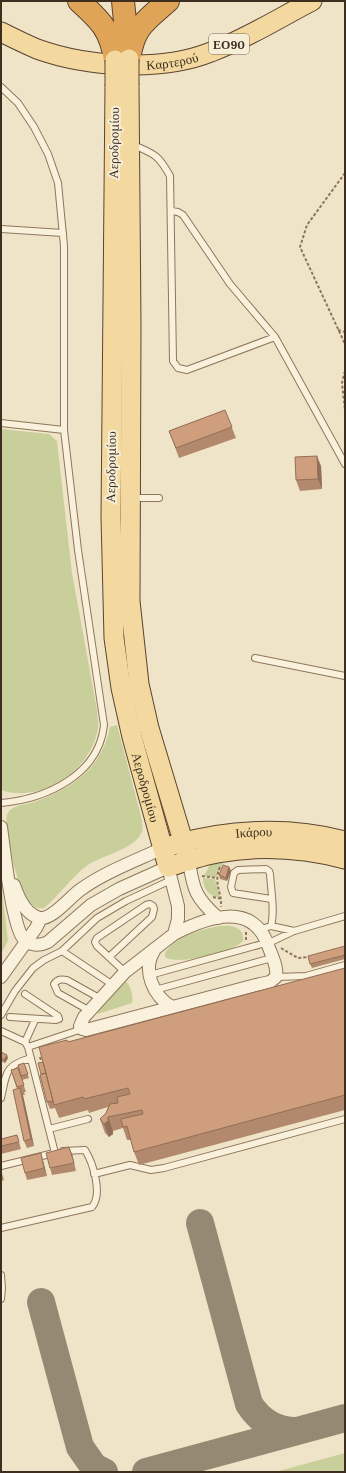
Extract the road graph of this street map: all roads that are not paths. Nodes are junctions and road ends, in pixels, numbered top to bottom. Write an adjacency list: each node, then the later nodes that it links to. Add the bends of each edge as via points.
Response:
1 (79, 1): 6 (highway)
2 (168, 1): 6 (highway, via 145,21)
3 (312, 1): 6 (main road, Καρτερού / ΕΟ90, via 210,52 187,59 167,63)
4 (123, 6): 6 (highway)
5 (1, 32): 6 (main road, ΕΟ90, via 48,52)
6 (122, 51): 7 (main road, Αεροδρομίου, bridge)
7 (122, 86): 9 (main road, Αεροδρομίου); 26 (main road, Αεροδρομίου, via 111,517 114,638 121,688 132,737)
8 (1, 87): 12 (lane, via 26,114 48,154 58,183)
9 (131, 144): 10 (lane, via 161,159 170,176); 17 (main road, Αεροδρομίου)
10 (172, 211): 13 (lane, via 183,215 230,284); 13 (lane, via 173,361 178,368 187,370)
11 (1, 229): 12 (lane)
12 (63, 233): 15 (lane)
13 (275, 337): 16 (lane)
14 (1, 423): 15 (lane)
15 (64, 430): 21 (lane, via 78,550 103,717 102,741 93,757 72,778 46,793 16,802)
16 (345, 464)
17 (130, 498): 18 (lane); 24 (main road, Αεροδρομίου, via 130,601 139,684 158,762)
18 (159, 498)
19 (255, 658): 20 (lane)
20 (345, 676)
21 (1, 803)
22 (1, 827): 25 (street)
23 (345, 841): 24 (main road, Ικάρου, via 301,832 270,831 228,834)
24 (184, 842): 26 (main road, Ικάρου); 28 (main road, Αεροδρομίου)
25 (2, 848): 29 (street)
26 (163, 848): 30 (street); 31 (main road, Αεροδρομίου)
27 (345, 858): 28 (main road, Ικάρου, via 297,849 271,848 216,853)
28 (189, 861): 31 (main road, Ικάρου); 36 (street, via 197,895)
29 (8, 867): 35 (street, via 16,890 26,907); 40 (street, via 14,912 20,934)
30 (111, 873): 32 (street); 35 (street, via 80,890 52,914)
31 (169, 873): 32 (street); 39 (street, via 178,906); 43 (lane, via 98,918)
32 (120, 889): 40 (street, via 91,905 48,942 41,945)
33 (271, 899): 33 (lane, via 233,893 231,887 234,873 238,870 269,871); 37 (lane)
34 (345, 916): 38 (lane)
35 (41, 918): 40 (street)
36 (218, 918): 37 (street, via 240,918); 39 (street, via 190,926)
37 (266, 928): 38 (lane); 41 (street)
38 (294, 931): 41 (lane)
39 (174, 934): 42 (street)
40 (26, 942): 49 (street)
41 (267, 942): 45 (street); 48 (lane)
42 (154, 950): 47 (street); 48 (street, via 148,966)
43 (62, 951): 51 (lane); 57 (lane, via 33,968 15,991)
44 (109, 957): 44 (lane, via 97,946 97,938 146,905 153,906 152,917); 47 (lane)
45 (272, 958): 50 (street); 52 (lane)
46 (345, 965): 50 (lane, via 306,976)
47 (125, 972): 51 (street)
48 (150, 975): 52 (street)
49 (1, 977)
50 (276, 977): 55 (street, via 270,982)
51 (113, 985): 54 (street)
52 (155, 990): 55 (street, via 161,1000)
53 (25, 994): 59 (lane, via 59,1017 56,1020)
54 (101, 999): 56 (street); 56 (lane, via 67,980 61,979 54,984 58,993)
55 (172, 1008): 60 (street)
56 (90, 1011): 60 (street, via 81,1022)
57 (1, 1016)
58 (10, 1017): 59 (lane)
59 (35, 1020): 62 (lane)
60 (82, 1029): 62 (lane)
61 (1, 1031): 62 (lane)
62 (27, 1044): 63 (lane)
63 (31, 1058): 64 (lane, via 12,1065 6,1075); 67 (lane)
64 (1, 1098)
65 (88, 1119): 67 (lane)
66 (345, 1119): 70 (lane, via 164,1168 151,1170 130,1165)
67 (49, 1129): 68 (lane)
68 (55, 1153): 69 (lane); 70 (lane, via 85,1150)
69 (1, 1166)
70 (94, 1174): 71 (lane, via 97,1198 92,1207)
71 (1, 1228)
72 (1, 1274): 73 (lane)
73 (1, 1297)

